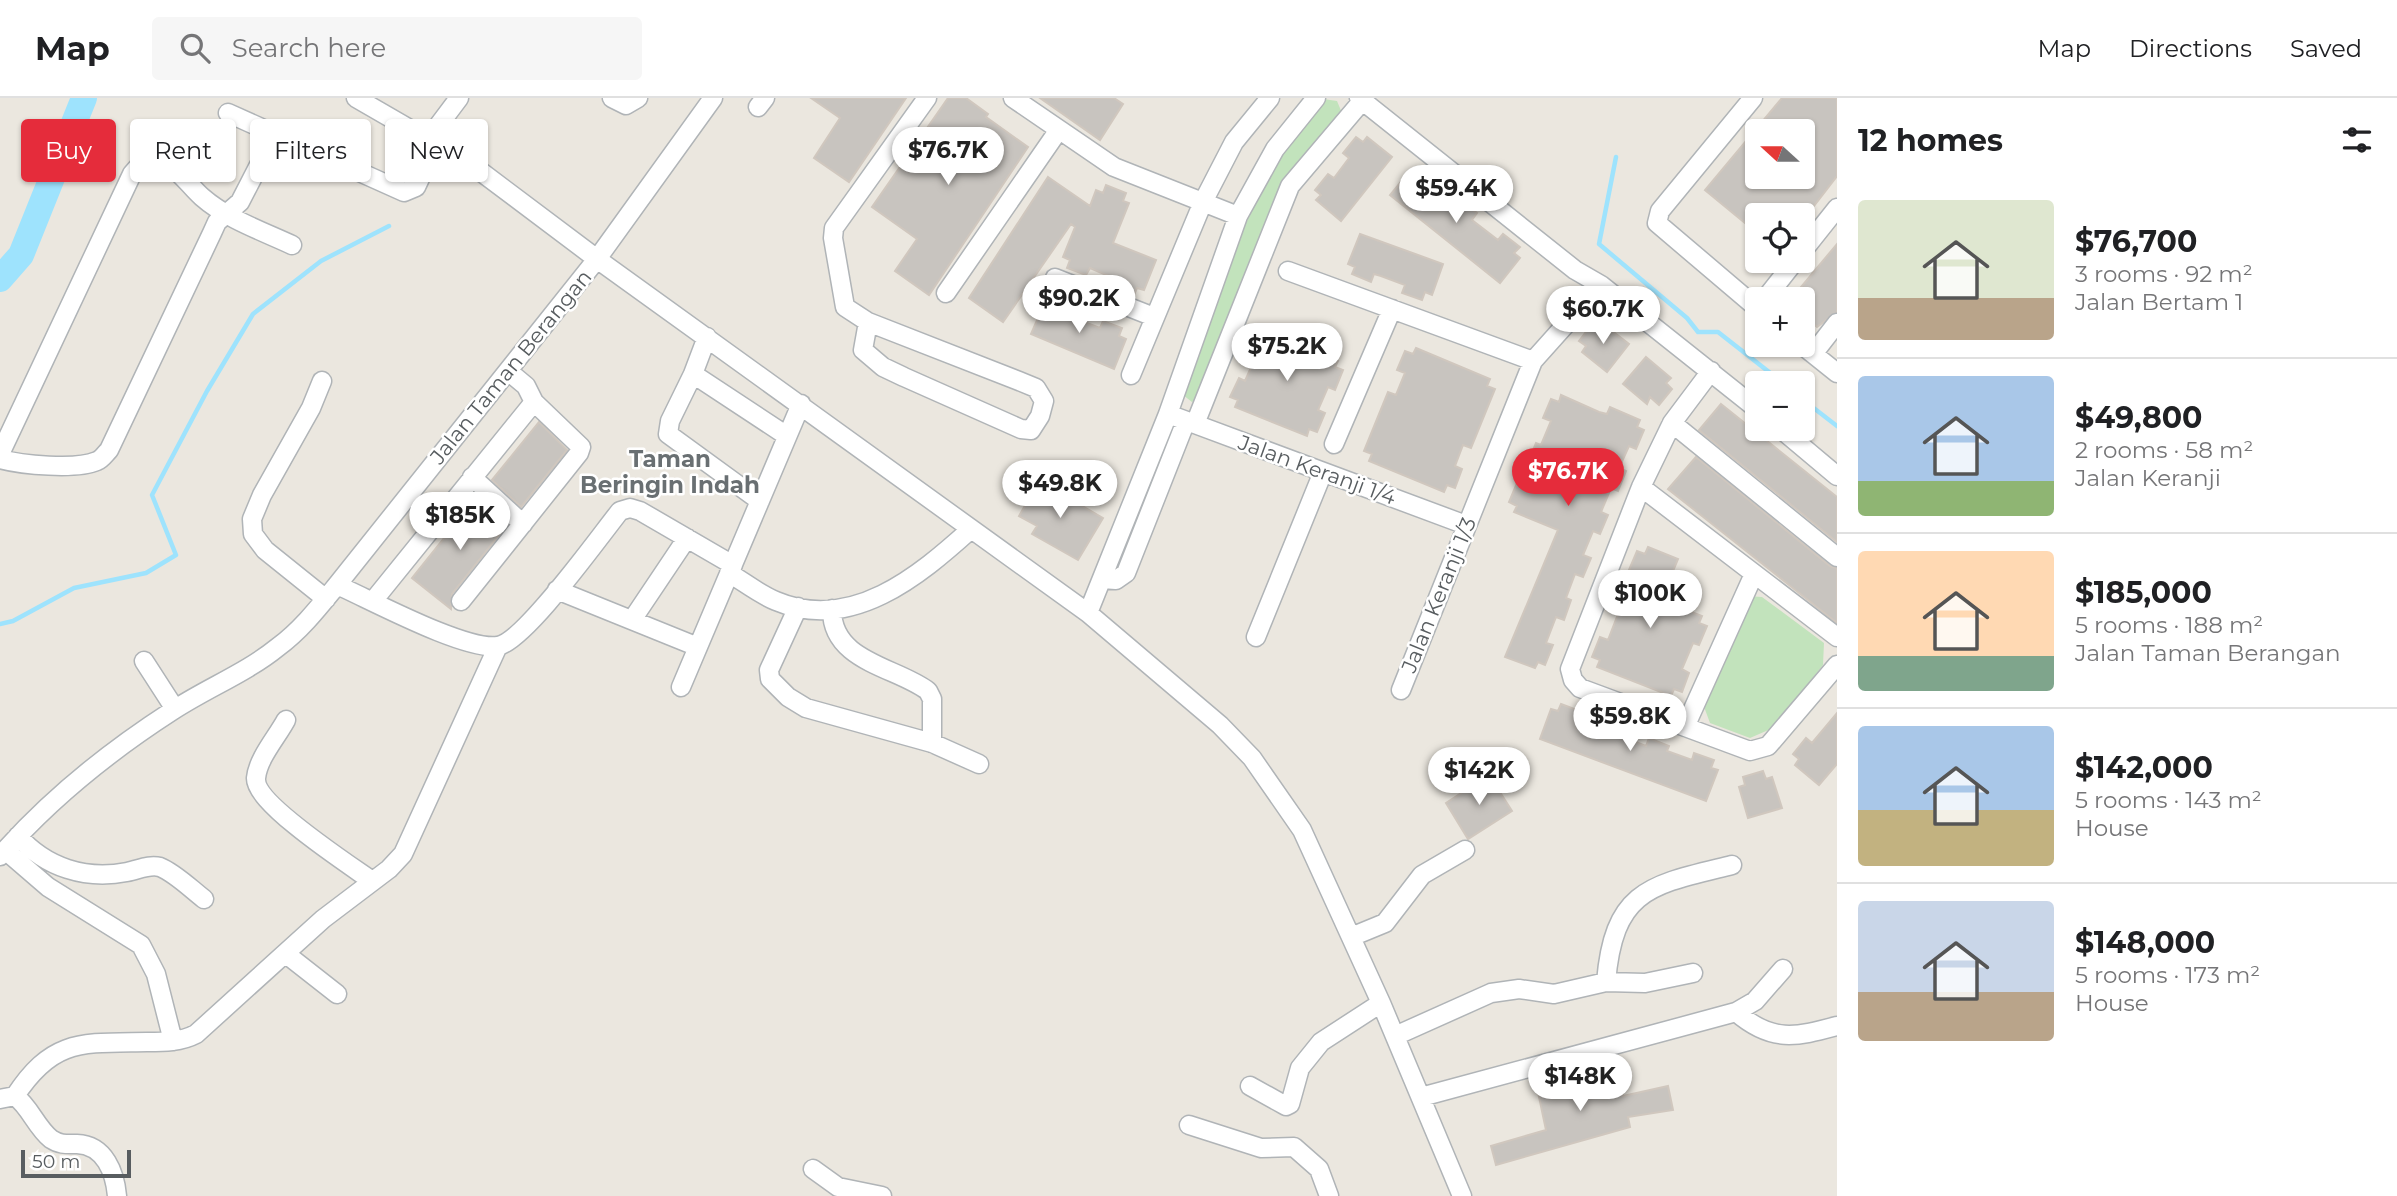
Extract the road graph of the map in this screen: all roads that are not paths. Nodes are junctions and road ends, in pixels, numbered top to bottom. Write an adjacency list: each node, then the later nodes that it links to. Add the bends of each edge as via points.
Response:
1 (356, 98): 13 (street)
2 (459, 98): 14 (street)
3 (612, 98): 4 (street, via 626,105)
4 (638, 98)
5 (713, 98): 27 (street, Jalan Taman Berangan)
6 (926, 98): 37 (street, via 838,219 833,238 845,307)
7 (1013, 98): 16 (street)
8 (1270, 98): 21 (street, via 1234,142)
9 (1316, 98): 24 (street, via 1275,149)
10 (1753, 98): 34 (street, via 1660,211 1657,223)
11 (1361, 99): 31 (street, via 1575,270); 53 (street, via 1290,186)
12 (228, 113): 15 (street)
13 (394, 119)
14 (446, 119)
15 (250, 123)
16 (1058, 131): 21 (street, via 1114,167); 33 (street)
17 (488, 176): 27 (street)
18 (371, 177): 20 (street, via 404,192)
19 (251, 182): 23 (street)
20 (418, 182)
21 (1203, 202): 24 (street); 36 (street)
22 (1837, 208): 25 (street)
23 (226, 214): 26 (street); 58 (street, via 212,233 109,450 87,464 37,464); 58 (street, via 163,160 146,158 139,163)
24 (1238, 216): 52 (street)
25 (1815, 236)
26 (292, 245)
27 (597, 259): 39 (street); 43 (street, Jalan Taman Berangan)
28 (1288, 271): 35 (street)
29 (1786, 273): 32 (street)
30 (1055, 278): 36 (street)
31 (1601, 285): 42 (street, Jalan Keranji 1/3); 44 (street)
32 (1774, 287)
33 (946, 293)
34 (1745, 299)
35 (1392, 309): 42 (street); 57 (street)
36 (1154, 317): 47 (street)
37 (868, 322): 37 (street, via 1036,388 1044,401 1035,426 1021,429 883,367 863,350)
38 (1837, 323): 40 (street)
39 (707, 337): 46 (street); 51 (street)
40 (1815, 342)
41 (1815, 355): 45 (street)
42 (1534, 361): 65 (street, Jalan Keranji 1/3)
43 (508, 371): 50 (street, via 526,386); 73 (street, Jalan Taman Berangan)
44 (1711, 371): 49 (street); 54 (street)
45 (1837, 373)
46 (693, 374): 55 (street); 63 (street, via 668,434)
47 (1131, 375)
48 (322, 380): 73 (street, via 252,519 253,534 265,551)
49 (1745, 399)
50 (534, 402): 61 (street); 64 (street, via 581,447)
51 (801, 404): 55 (street); 66 (street)
52 (1168, 414): 53 (street, Jalan Keranji 1/4); 71 (street)
53 (1190, 422): 59 (street, Jalan Keranji 1/4); 71 (street, via 1126,573 1116,580)
54 (1671, 423): 62 (street); 68 (street)
55 (788, 436): 63 (street)
56 (1795, 441): 60 (street)
57 (1334, 444)
58 (0, 456)
59 (1323, 472): 65 (street, Jalan Keranji 1/4); 80 (street)
60 (1837, 476)
61 (472, 477): 64 (street); 74 (street)
62 (1641, 487): 70 (street); 90 (street, via 1570,669 1580,688)
63 (760, 501): 69 (street)
64 (523, 524): 75 (street)
65 (1466, 525): 87 (street, Jalan Keranji 1/3)
66 (971, 529): 77 (street, via 928,568 887,595); 78 (street)
67 (687, 538): 69 (street); 72 (street, via 640,511 620,511); 79 (street)
68 (1837, 557)
69 (731, 569): 76 (street, via 776,601); 83 (street)
70 (1754, 574): 81 (street); 90 (street)
71 (1102, 579): 78 (street)
72 (557, 590): 79 (street); 82 (street, via 521,632)
73 (332, 592): 74 (street); 88 (street, Jalan Taman Berangan, via 278,648)
74 (373, 601): 82 (street, via 464,641)
75 (461, 601)
76 (798, 607): 77 (street); 91 (street, via 775,654 770,679 806,708)
77 (832, 609): 91 (street, via 834,625 845,645 878,668 928,691)
78 (1088, 613): 99 (street, via 1220,725 1252,758 1302,830)
79 (632, 620): 83 (street)
80 (1256, 637)
81 (1837, 637)
82 (498, 646): 97 (street, via 402,853)
83 (698, 647): 86 (street)
84 (144, 661): 88 (street)
85 (1837, 665): 90 (street, via 1760,750 1750,751)
86 (681, 687)
87 (1401, 690)
88 (175, 709): 93 (street, Jalan Taman Berangan, via 88,773)
89 (286, 720): 97 (street, via 259,768 256,781 260,791 296,827)
90 (1685, 727)
91 (932, 743): 92 (street)
92 (979, 764)
93 (18, 836): 95 (street, Jalan Taman Berangan); 98 (street, via 48,863 65,869 107,874 160,867)
94 (1465, 850): 99 (street, via 1422,875 1385,923)
95 (3, 853): 109 (street, via 141,945 156,974)
96 (1732, 865): 103 (street, via 1647,891 1620,917 1609,945)
97 (372, 881): 100 (street)
98 (204, 899)
99 (1351, 937): 105 (street)
100 (286, 954): 104 (street); 109 (street, via 196,1034)
101 (1783, 969): 106 (street, via 1755,1000)
102 (1693, 973): 103 (street, via 1645,982)
103 (1606, 982): 108 (street, via 1554,994 1519,989 1491,993)
104 (337, 994)
105 (1381, 1003): 108 (street); 110 (street, via 1321,1042 1300,1068 1290,1104)
106 (1736, 1012): 107 (street, via 1777,1035 1796,1036); 111 (street)
107 (1837, 1026)
108 (1395, 1036): 111 (street)
109 (173, 1041): 112 (street, via 71,1047 49,1055)
110 (1250, 1086)
111 (1421, 1097): 118 (street)
112 (7, 1098): 115 (street, via 48,1137 103,1155 116,1180)
113 (1189, 1125): 117 (street, via 1261,1148 1294,1147 1319,1168)
114 (813, 1169): 116 (street, via 838,1186)
115 (117, 1196)
116 (882, 1196)
117 (1329, 1196)
118 (1462, 1196)

